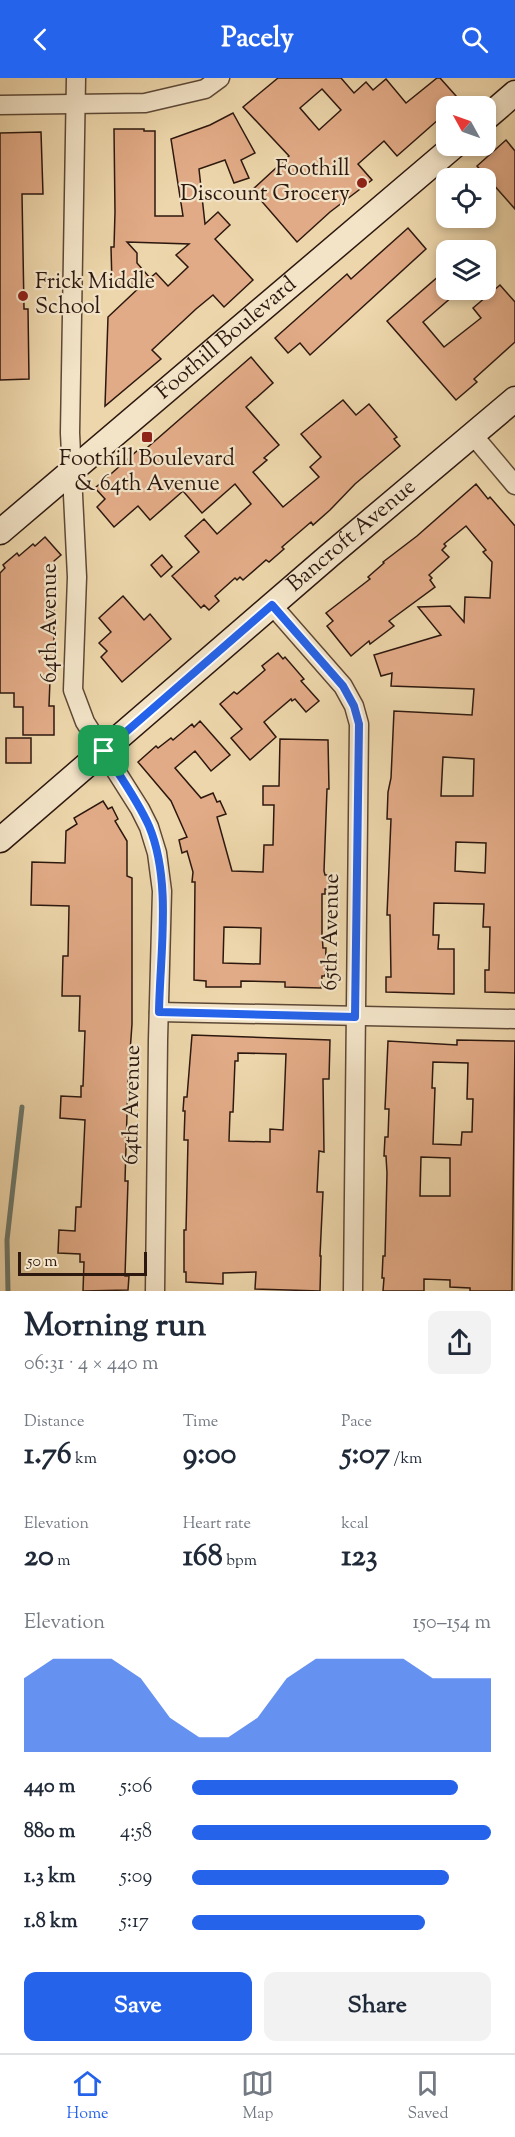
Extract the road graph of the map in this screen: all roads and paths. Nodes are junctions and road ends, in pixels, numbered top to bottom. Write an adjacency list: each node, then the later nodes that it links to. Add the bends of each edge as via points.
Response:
1 (76, 78): 5 (street, 64th Avenue)
2 (220, 78): 5 (street, via 205,88 145,104)
3 (515, 93): 6 (street)
4 (0, 105): 5 (street)
5 (75, 105): 10 (street, 64th Avenue)
6 (496, 109)
7 (442, 156): 10 (street, Foothill Boulevard)
8 (515, 399): 9 (street, Bancroft Avenue)
9 (472, 434): 11 (street); 13 (street, Bancroft Avenue)
10 (72, 470): 12 (street, Foothill Boulevard); 14 (street, 64th Avenue, via 77,577 73,690 85,722)
11 (515, 485)
12 (0, 532)
13 (272, 605): 14 (street, Bancroft Avenue); 17 (street, 65th Avenue, via 343,686 359,724)
14 (104, 751): 15 (street, Bancroft Avenue); 16 (street, 64th Avenue, via 140,809 157,853 162,891)
15 (0, 840)
16 (159, 1012): 17 (street); 19 (street, 64th Avenue)
17 (355, 1017): 18 (street); 20 (street, 65th Avenue)
18 (515, 1019)
19 (155, 1291)
20 (352, 1291)

